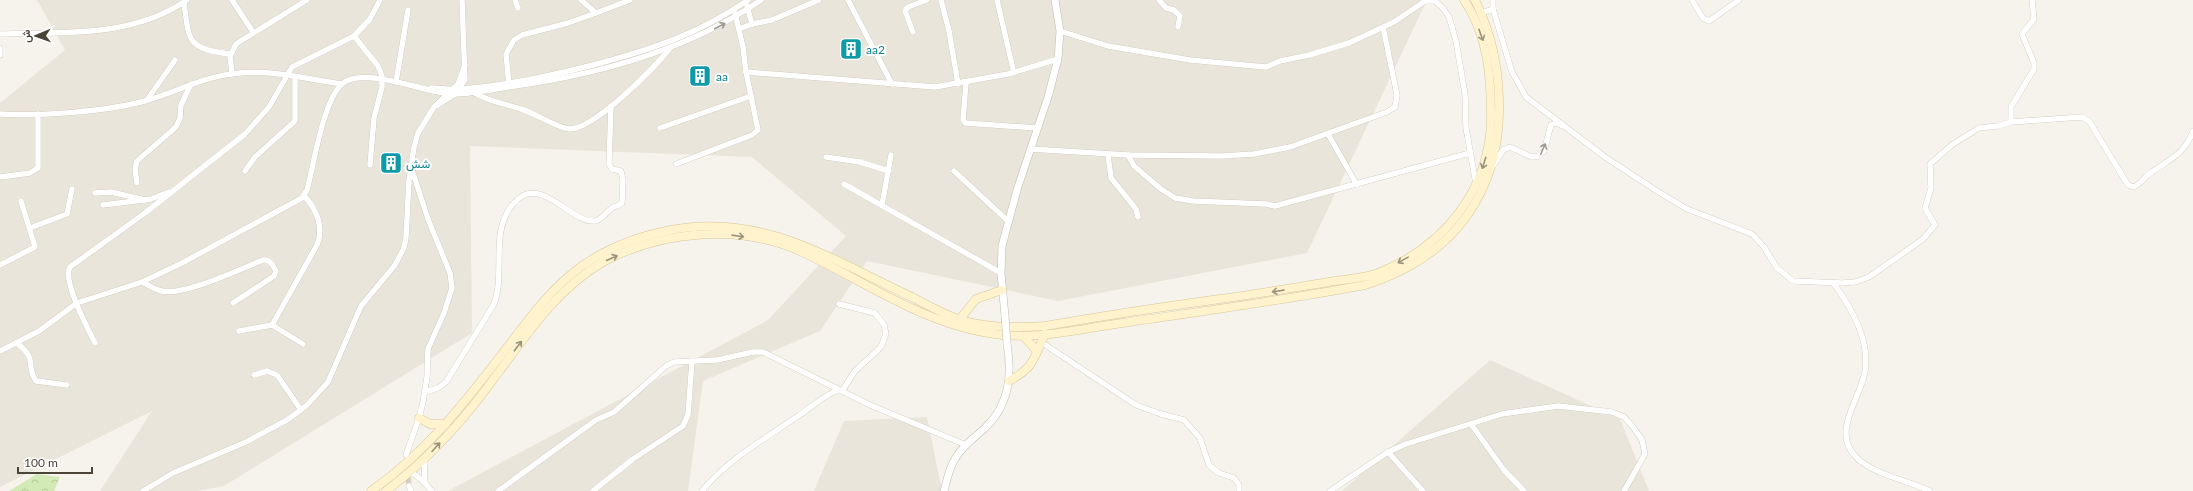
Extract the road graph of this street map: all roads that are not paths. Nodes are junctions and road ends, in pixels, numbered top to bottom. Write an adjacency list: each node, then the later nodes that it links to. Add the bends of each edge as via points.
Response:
1 (232, 0): 38 (street)
2 (307, 0): 38 (street)
3 (380, 0): 42 (street, via 370,19)
4 (462, 0): 64 (street, via 465,80)
5 (515, 0): 25 (street)
6 (581, 0): 30 (street)
7 (630, 0): 23 (street)
8 (761, 0): 26 (street)
9 (819, 0): 33 (street, via 772,20)
10 (848, 0): 59 (street)
11 (927, 0): 39 (street, via 908,7 905,11)
12 (941, 0): 60 (street)
13 (997, 0): 50 (street)
14 (1055, 0): 37 (street)
15 (1159, 0): 34 (street, via 1166,8 1174,10 1180,16)
16 (1464, 0): 96 (main road, one-way to 96, via 1482,36 1488,59 1491,89 1490,138)
17 (1475, 0): 31 (main road)
18 (1493, 0): 27 (street)
19 (1692, 0): 20 (street, via 1703,18 1709,20)
20 (1739, 0)
21 (2032, 0): 72 (street, via 2034,19 2022,34 2034,69 2012,107)
22 (185, 1): 41 (street, via 144,21 120,27 61,33); 45 (street, via 189,34 193,43 206,50)
23 (622, 1): 30 (street)
24 (747, 1): 26 (street); 29 (street)
25 (518, 8)
26 (748, 9): 32 (street); 33 (street)
27 (1493, 9): 31 (street); 75 (street, via 1512,72 1521,90 1546,113)
28 (408, 10): 55 (street)
29 (734, 10): 32 (street); 40 (street)
30 (596, 13): 61 (street, via 517,37 510,44 506,54)
31 (1481, 13): 87 (main road, via 1492,42 1499,86 1498,141)
32 (736, 16): 36 (street); 40 (street, one-way to 32)
33 (752, 24): 36 (street)
34 (1178, 27)
35 (1383, 27): 37 (street, via 1342,46 1280,61 1266,67 1190,60 1108,46); 77 (street, via 1396,95 1395,107); 80 (street, via 1428,0 1439,3 1446,12 1452,24 1463,77)
36 (739, 30): 49 (street)
37 (1060, 30): 47 (street)
38 (253, 32): 45 (street, via 236,44)
39 (913, 32)
40 (699, 33): 44 (street); 61 (street, via 645,51)
41 (0, 34)
42 (354, 36): 52 (street, via 295,65); 54 (street, via 378,66)
43 (0, 48): 46 (street)
44 (670, 48): 61 (street, via 574,76); 68 (street, via 656,65)
45 (231, 54): 51 (street)
46 (0, 55)
47 (1058, 59): 50 (street); 74 (street)
48 (175, 60): 67 (street)
49 (746, 72): 59 (street); 66 (street)
50 (1014, 72): 56 (street)
51 (232, 74): 52 (street, via 263,72); 57 (street)
52 (287, 76): 53 (street); 98 (street, via 269,107 253,127)
53 (295, 77): 58 (street); 89 (street, via 295,121 255,157)
54 (383, 80): 55 (street); 58 (street, via 359,78); 86 (street, via 374,118)
55 (396, 82): 62 (street)
56 (966, 82): 60 (street); 74 (street, via 963,120 965,123)
57 (191, 84): 67 (street); 93 (street, via 181,105 176,127 138,161 135,169)
58 (342, 84): 100 (street, via 328,107)
59 (892, 84): 60 (street, via 935,87)
60 (958, 84)
61 (509, 85): 63 (street)
62 (423, 89): 64 (street); 65 (street)
63 (471, 90): 64 (street); 68 (street, via 568,129 591,121)
64 (456, 91): 65 (street); 69 (street)
65 (448, 94): 69 (street)
66 (751, 96): 73 (street); 85 (street, via 758,125 756,132)
67 (146, 100): 71 (street, via 110,107)
68 (612, 106): 134 (street, via 609,164 621,171 622,203 593,221 581,218 553,199 539,194 526,195 516,201 505,217 499,240 498,290 494,304 446,382)
69 (434, 108): 88 (street, via 418,133)
70 (0, 114): 71 (street)
71 (38, 114): 92 (street, via 38,168 30,173)
72 (2011, 122): 78 (street, via 2086,118 2128,184 2133,187 2173,160); 111 (street, via 1976,130 1953,144 1931,163 1929,169 1932,188 1925,208 1935,225 1923,239 1869,277 1855,282)
73 (660, 128)
74 (1037, 128): 79 (street)
75 (1570, 129): 87 (street, one-way to 75, via 1503,150 1510,147 1532,157 1539,156 1544,151 1553,123); 111 (street, via 1605,157 1671,200 1706,217 1752,234 1777,268 1793,281)
76 (2193, 131): 78 (street)
77 (1328, 134): 83 (street, via 1277,151 1254,154); 95 (street)
78 (2192, 138)
79 (1030, 149): 81 (street); 106 (street)
80 (1470, 152): 95 (street); 96 (street)
81 (1108, 154): 83 (street); 105 (street, via 1111,178 1136,209)
82 (891, 155): 90 (street)
83 (1128, 155): 95 (street, via 1134,166 1169,195 1193,202 1279,206)
84 (826, 156): 90 (street, via 860,162)
85 (676, 164)
86 (370, 165)
87 (1492, 166): 121 (main road, via 1483,190 1458,228 1427,255 1376,281 1241,306)
88 (411, 168): 134 (street, via 452,282 450,297 428,349); 135 (street, via 406,237 402,253 361,306 328,382)
89 (245, 171)
90 (889, 171): 104 (street)
91 (954, 171): 106 (street)
92 (0, 177)
93 (137, 183)
94 (844, 184): 104 (street)
95 (1357, 185)
96 (1476, 185): 118 (main road, one-way to 118, via 1463,209 1444,232 1422,249 1377,273 1317,285 1045,326 1015,328)
97 (72, 189): 107 (street, via 67,214)
98 (175, 189): 101 (street); 114 (street, via 70,267 69,277)
99 (95, 192): 101 (street, via 113,192)
100 (304, 196): 110 (street, via 206,251); 119 (street, via 316,212 320,237)
101 (145, 200): 103 (street)
102 (21, 201): 107 (street)
103 (103, 205)
104 (882, 205): 109 (street)
105 (1138, 217)
106 (1008, 221): 109 (street, via 1002,246)
107 (30, 228): 108 (street, via 34,248)
108 (0, 265)
109 (1001, 273): 112 (street)
110 (142, 282): 113 (street, via 162,292 173,291 233,275 263,260 272,264 276,270 274,276); 114 (street)
111 (1834, 284): 160 (street, via 1856,320 1865,362 1864,375 1847,426 1849,449 1861,462)
112 (1002, 290): 116 (main road, via 981,296); 131 (street, bridge)
113 (233, 303)
114 (77, 304): 124 (street, via 48,325); 125 (street)
115 (839, 304): 133 (street, via 875,313 884,325 886,334 881,347 855,370)
116 (970, 307): 117 (main road); 118 (main road)
117 (960, 319): 118 (main road); 138 (main road, via 784,238 726,226 694,226 660,232 611,249 565,280 531,316)
118 (978, 324)
119 (272, 325): 120 (street); 126 (street)
120 (239, 331)
121 (1045, 334): 122 (main road); 123 (main road)
122 (1022, 336): 128 (main road); 144 (main road, one-way to 122, via 482,394 538,321 578,280 612,258 638,247 673,238 715,234 769,241 802,252 896,301 954,326 980,332)
123 (1041, 342): 128 (main road); 155 (street, via 1136,405 1184,420 1200,438 1208,465 1219,473 1234,478 1239,485)
124 (16, 343): 127 (street); 132 (street, via 30,357 32,375 36,381)
125 (95, 343)
126 (303, 344)
127 (0, 351)
128 (1037, 351): 131 (main road, via 1028,368)
129 (692, 361): 133 (street, via 717,360 761,352); 147 (street, via 688,415 684,426 633,459); 152 (street, via 679,361 666,366 614,412 596,420)
130 (254, 375): 135 (street, via 267,372 277,375)
131 (1009, 381): 141 (street, via 1006,399 996,416)
132 (67, 385)
133 (841, 390): 141 (street); 153 (street, via 823,397 736,458)
134 (425, 392): 136 (street)
135 (301, 410): 148 (street, via 246,442 173,473)
136 (419, 418): 137 (main road); 143 (street)
137 (430, 424): 138 (main road); 140 (main road)
138 (446, 424): 140 (main road)
139 (1471, 424): 142 (street); 158 (street, via 1504,470); 159 (street, via 1502,414 1551,407 1601,410 1620,416 1639,434 1645,449 1642,461)
140 (434, 438): 149 (main road, via 416,456)
141 (966, 445): 154 (street, via 951,465)
142 (1388, 452): 156 (street); 157 (street)
143 (406, 455)
144 (424, 461): 145 (main road); 146 (street)
145 (411, 472): 146 (street); 150 (main road)
146 (425, 483): 151 (street)
147 (596, 490)
148 (142, 491)
149 (371, 491)
150 (386, 491)
151 (432, 491)
152 (498, 491)
153 (702, 491)
154 (944, 491)
155 (1239, 491)
156 (1330, 491)
157 (1423, 491)
158 (1524, 491)
159 (1624, 491)
160 (1930, 491)

